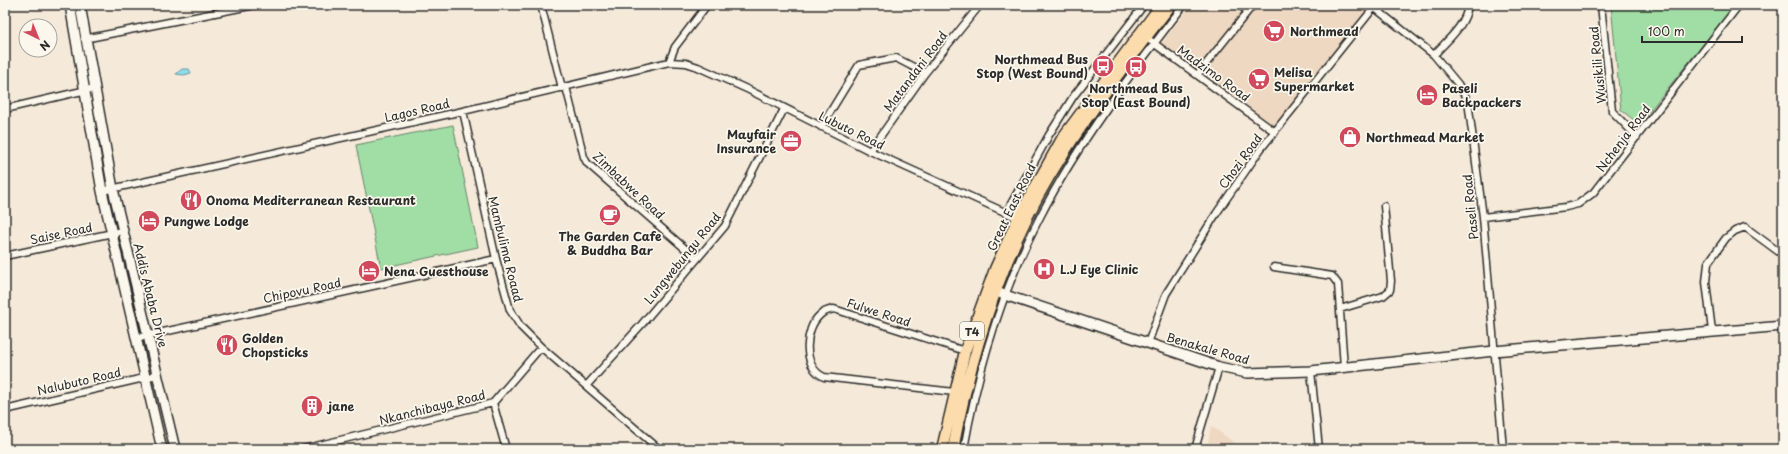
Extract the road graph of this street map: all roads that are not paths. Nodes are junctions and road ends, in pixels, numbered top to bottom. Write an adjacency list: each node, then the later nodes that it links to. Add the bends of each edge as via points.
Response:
1 (70, 5): 20 (main road, Addis Ababa Drive)
2 (80, 5): 19 (main road, Addis Ababa Drive)
3 (255, 5): 19 (street)
4 (541, 5): 26 (street, Zimbabwe Road)
5 (707, 5): 22 (street, via 675,47)
6 (980, 5): 23 (street, Matandani Road)
7 (1144, 5): 38 (street, via 1073,97)
8 (1161, 5): 18 (main road, Great East Road / T4)
9 (1172, 5): 18 (main road, Great East Road / T4)
10 (1184, 5): 18 (street)
11 (1239, 5): 17 (street)
12 (1253, 5): 17 (street)
13 (1468, 5): 21 (street, via 1459,28)
14 (1601, 5): 33 (street, Wusikili Road, via 1612,111)
15 (1739, 5): 33 (street, Nchenja Road)
16 (1374, 6): 21 (street, Paseli Road); 32 (street, Chozi Road)
17 (1248, 11): 24 (street)
18 (1146, 38): 24 (street, Madzimo Road); 40 (main road, Great East Road / T4, via 1063,137); 48 (street, via 1109,105 1055,190)
19 (86, 39): 20 (street); 25 (main road, Addis Ababa Drive)
20 (76, 40): 27 (main road, Addis Ababa Drive)
21 (1434, 55): 39 (street, Paseli Road, via 1458,84 1468,101)
22 (668, 62): 26 (street, Lagos Road); 29 (street, Lubuto Road, via 698,67)
23 (925, 73): 31 (street, via 896,58 859,65); 34 (street, Matandani Road)
24 (1197, 75): 32 (street, Madzimo Road)
25 (95, 88): 27 (street); 35 (main road, Addis Ababa Drive)
26 (564, 88): 30 (street, Lagos Road); 46 (street, Zimbabwe Road, via 587,163)
27 (84, 90): 28 (street); 36 (main road, Addis Ababa Drive)
28 (5, 109)
29 (784, 109): 31 (street, Lubuto Road); 46 (street, Lungwebungu Road, via 727,222)
30 (463, 111): 35 (street, Lagos Road); 45 (street, Mambulima Roaad)
31 (821, 127): 34 (street, Lubuto Road)
32 (1275, 132): 54 (street, Chozi Road, via 1178,272 1166,294)
33 (1637, 137): 39 (street, Nchenja Road, via 1597,189 1578,204)
34 (870, 151): 38 (street, Lubuto Road)
35 (113, 189): 36 (street, Lagos Road); 41 (main road, Addis Ababa Drive)
36 (102, 191): 42 (main road, Addis Ababa Drive)
37 (1384, 206): 49 (street, via 1390,290 1383,296)
38 (1006, 213): 40 (street, Lubuto Road)
39 (1483, 217): 57 (street, Paseli Road)
40 (1022, 220): 48 (main road, Great East Road / T4); 56 (main road, Great East Road / T4, via 995,269)
41 (122, 231): 42 (street, Saise Road); 52 (main road, Addis Ababa Drive)
42 (111, 233): 44 (street, Saise Road); 53 (main road, Addis Ababa Drive)
43 (1783, 255): 51 (street, via 1745,227 1726,238 1708,263 1706,279)
44 (5, 256)
45 (496, 258): 52 (street, Chipovu Road); 55 (street, Mambulima Roaad, via 514,318)
46 (697, 259): 63 (street, Lungwebungu Road)
47 (1274, 267): 49 (street, via 1332,276 1338,284)
48 (1001, 293): 54 (main road, Benakale Road); 73 (main road, Great East Road / T4, via 973,357); 74 (street)
49 (1340, 309): 59 (street)
50 (1783, 326): 51 (main road, Benakale Road)
51 (1712, 332): 57 (main road, Benakale Road)
52 (149, 335): 53 (street, Chipovu Road); 61 (main road, Addis Ababa Drive)
53 (136, 338): 62 (main road, Addis Ababa Drive)
54 (1148, 343): 58 (main road, Benakale Road)
55 (541, 347): 63 (street, Mambulima Roaad); 65 (street, Nkanchibaya Road)
56 (965, 351): 64 (main road, Great East Road / T4); 64 (street, Fulwe Road, via 834,309 819,315 808,342 812,368 824,377)
57 (1494, 351): 59 (main road, Benakale Road); 77 (street, Paseli Road)
58 (1219, 366): 60 (main road, Benakale Road, via 1247,373); 75 (street)
59 (1344, 367): 60 (main road, Benakale Road)
60 (1311, 371): 76 (street)
61 (157, 375): 62 (street, Nalubuto Road); 68 (main road, Addis Ababa Drive)
62 (145, 378): 66 (street, Nalubuto Road); 67 (main road, Addis Ababa Drive)
63 (587, 385): 71 (street, Mambulima Roaad)
64 (954, 392): 72 (main road, Great East Road / T4)
65 (493, 403): 69 (street, Nkanchibaya Road); 70 (street)
66 (5, 410)
67 (162, 449)
68 (175, 449)
69 (303, 449)
70 (506, 449)
71 (659, 449)
72 (942, 449)
73 (953, 449)
74 (964, 449)
75 (1195, 449)
76 (1319, 449)
77 (1503, 449)

